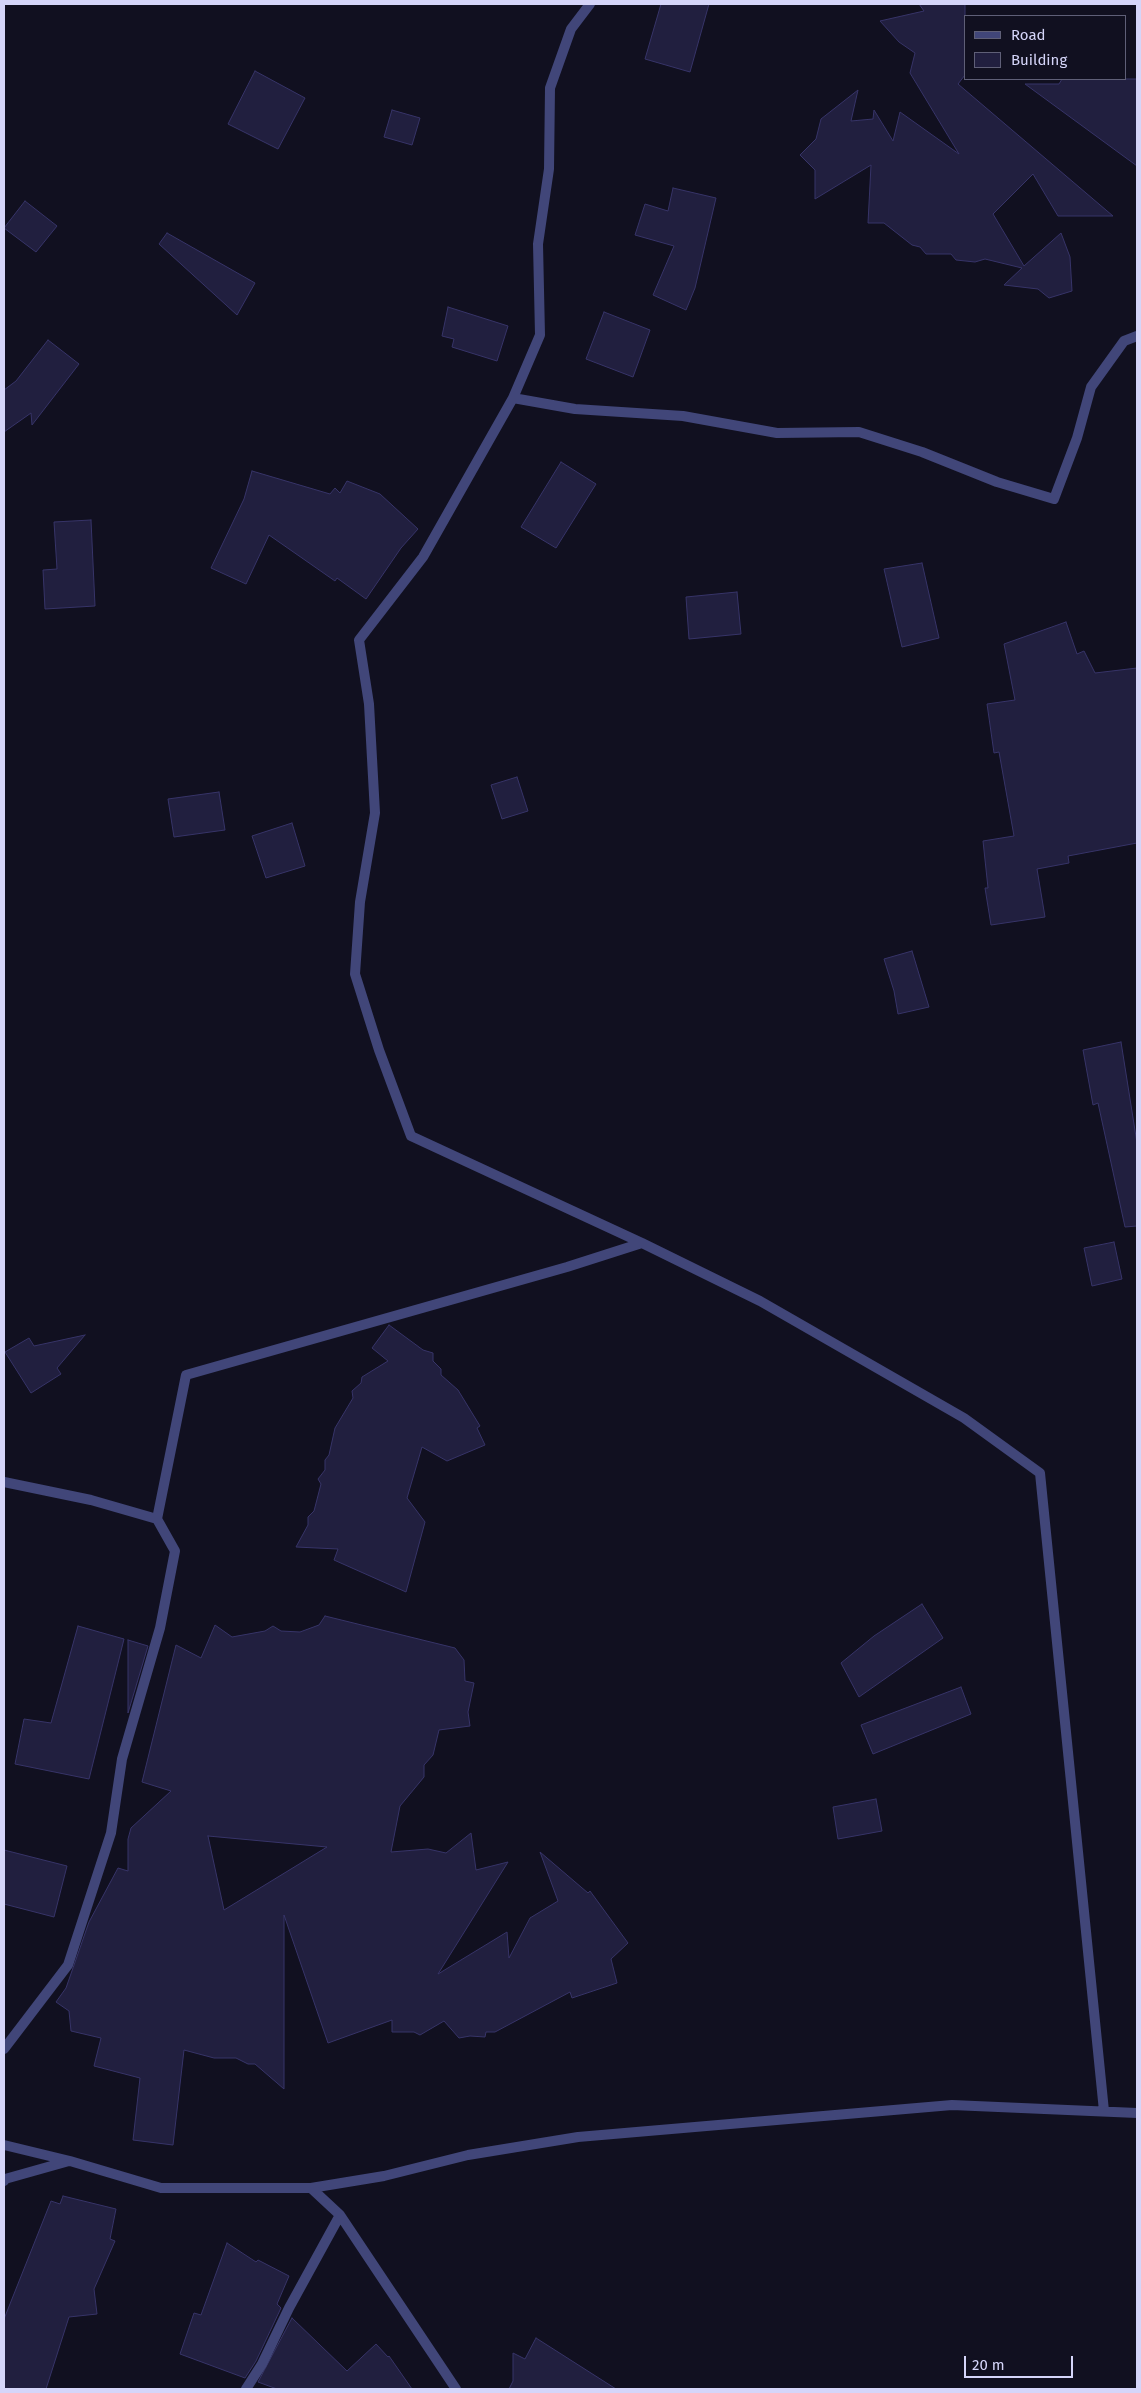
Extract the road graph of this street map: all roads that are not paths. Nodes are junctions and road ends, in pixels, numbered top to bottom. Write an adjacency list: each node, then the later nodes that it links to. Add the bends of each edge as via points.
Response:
1 (590, 4): 3 (street, via 571,29 550,88 549,169 538,244 540,335)
2 (1137, 336): 3 (street, via 1124,342 1091,387 1077,438 1054,499 859,432 776,433 683,416 575,409)
3 (513, 398): 4 (street, via 423,557 359,640 369,704 375,813 360,902 355,974 411,1136)
4 (642, 1244): 6 (street, via 186,1374); 8 (street, via 760,1301 947,1409 1040,1473)
5 (4, 1482): 6 (street, via 91,1500)
6 (157, 1519): 7 (street, via 175,1551 160,1628 122,1759 111,1833 68,1966)
7 (4, 2049)
8 (1104, 2111): 9 (street); 13 (street, via 952,2105 578,2137 468,2155 384,2176)
9 (1137, 2112)
10 (4, 2145): 11 (street)
11 (70, 2160): 12 (street); 13 (street, via 161,2188)
12 (4, 2181)
13 (311, 2188): 14 (street)
14 (340, 2215): 15 (street); 16 (street)
15 (246, 2389)
16 (456, 2389)

